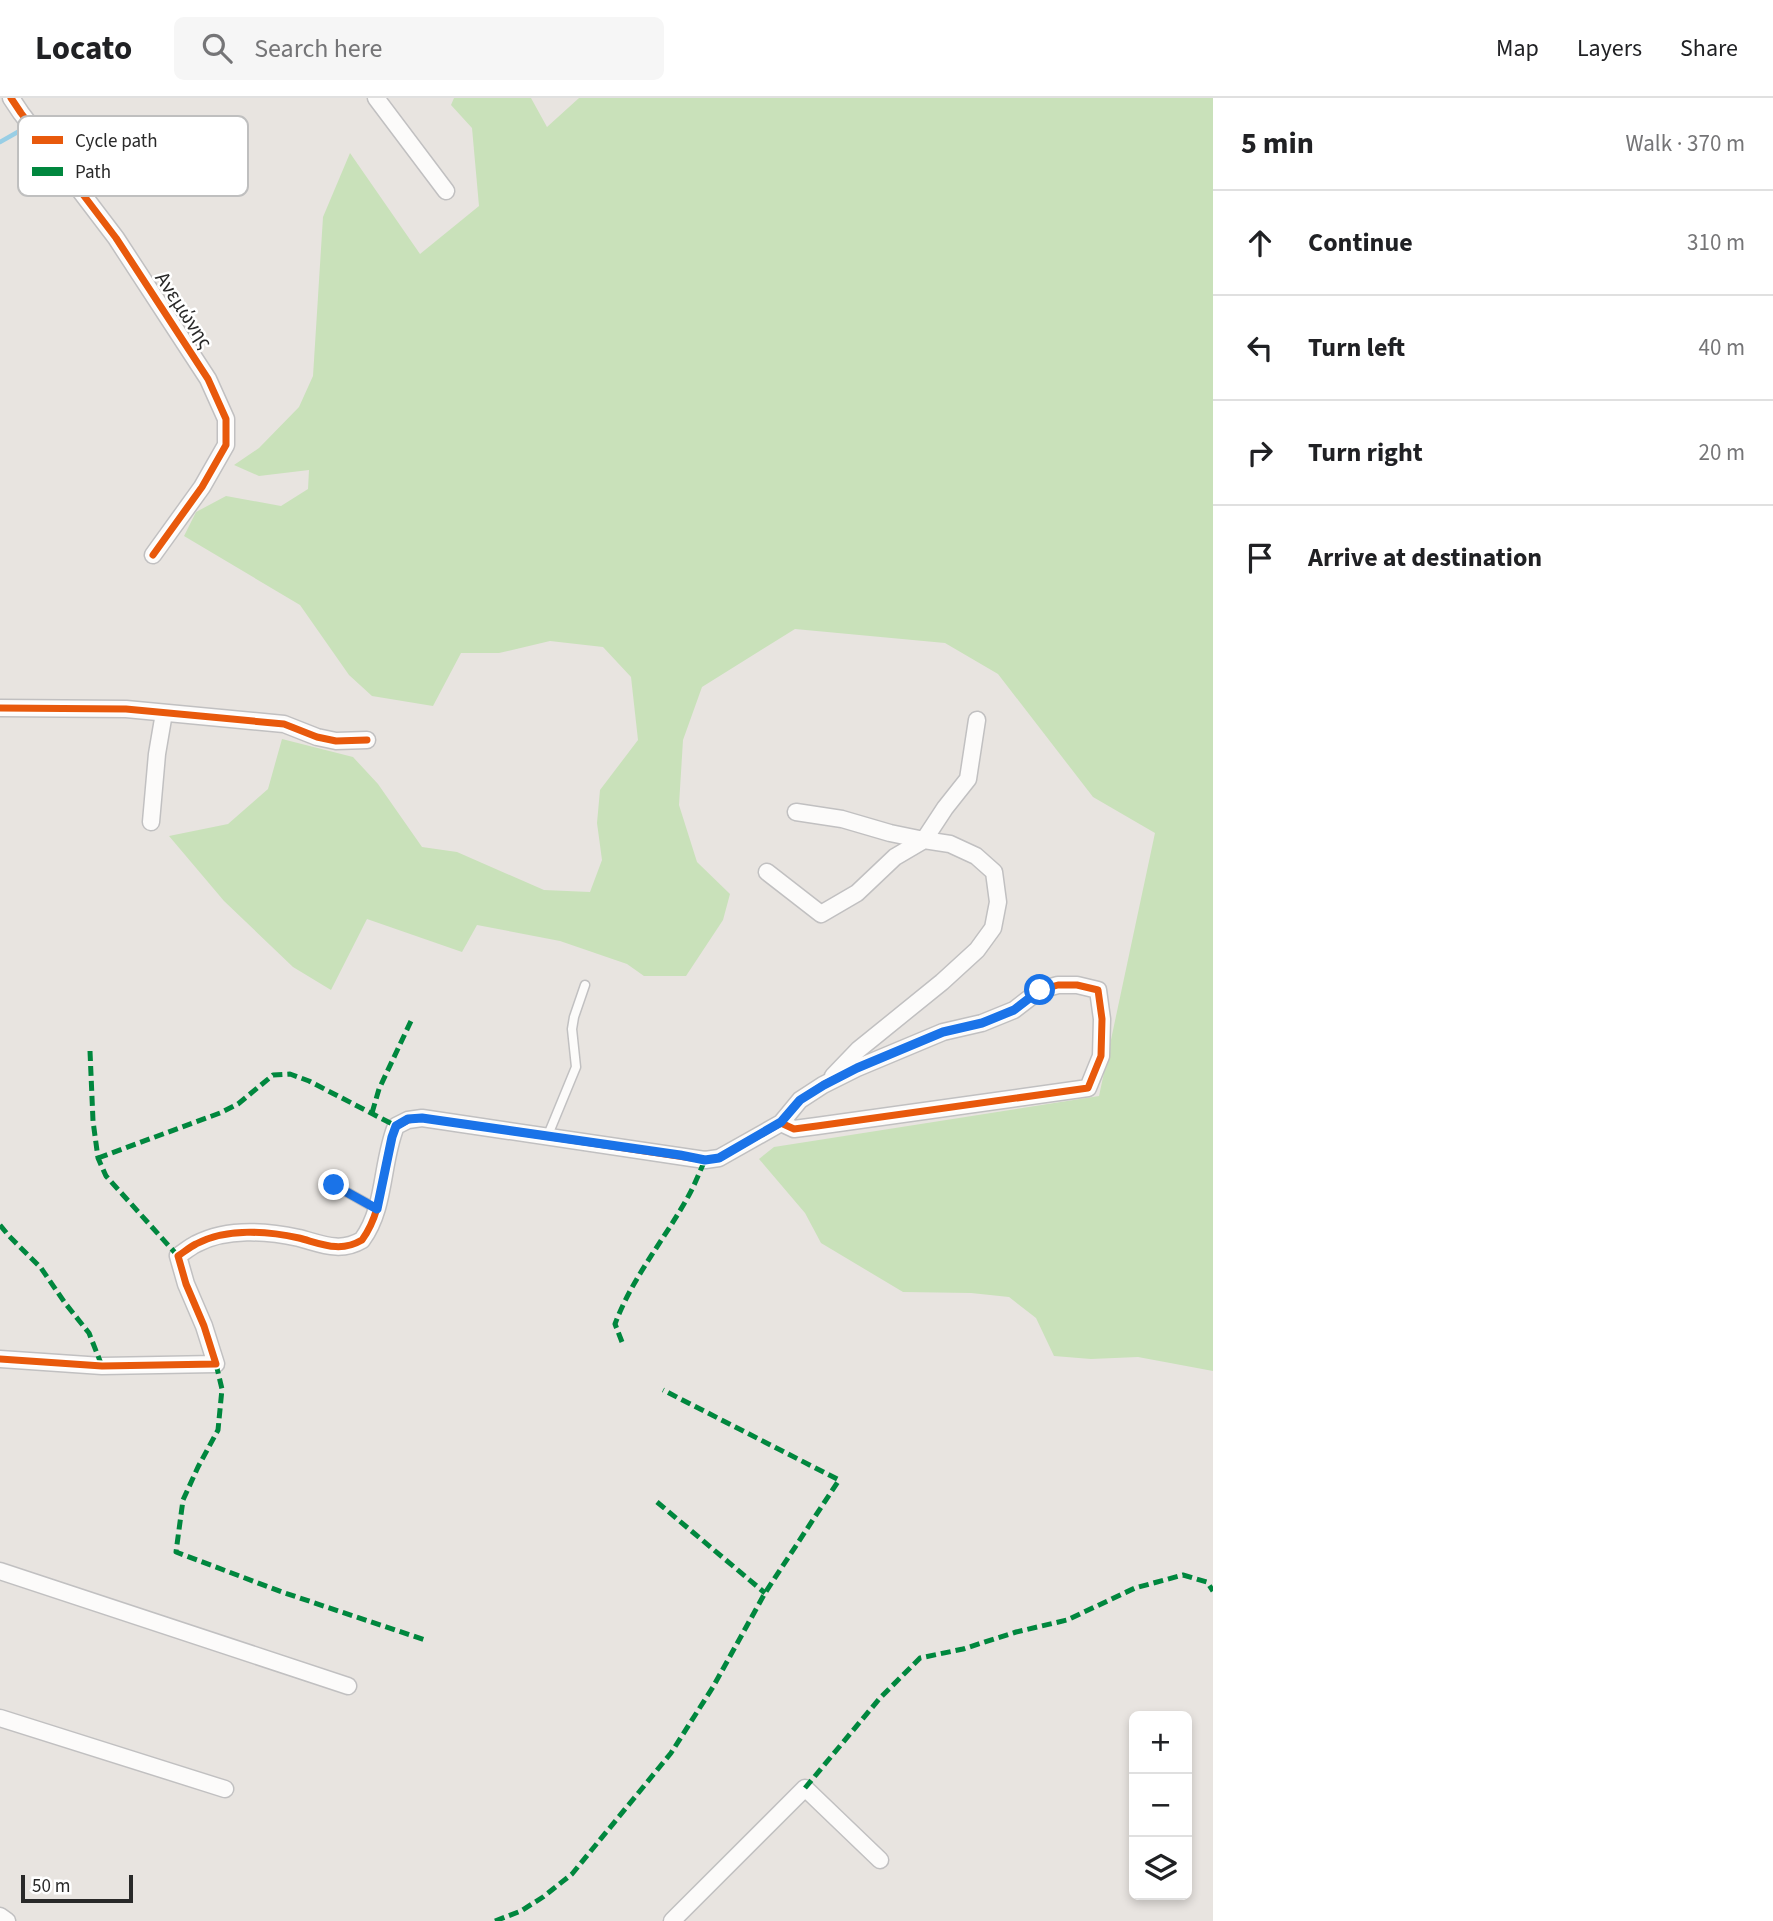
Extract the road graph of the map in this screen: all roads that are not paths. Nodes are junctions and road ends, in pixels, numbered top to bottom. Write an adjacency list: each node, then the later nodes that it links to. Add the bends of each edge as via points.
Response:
1 (11, 98): 3 (street, Ανεμώνης)
2 (376, 98): 4 (street)
3 (23, 116)
4 (446, 191)
5 (84, 196): 6 (street, Ανεμώνης, via 208,379 226,419 226,444 202,487)
6 (153, 555)
7 (0, 708): 8 (street)
8 (164, 713): 10 (street, via 284,724 335,741); 12 (street)
9 (977, 720): 13 (street, via 968,779)
10 (367, 740)
11 (796, 812): 13 (street)
12 (151, 822)
13 (924, 840): 14 (street, via 895,857 857,893 821,914); 16 (street, via 950,844 976,856 994,872 998,902 993,928 977,950 858,1050)
14 (767, 872)
15 (585, 985): 18 (lane, via 572,1028 576,1068)
16 (824, 1085): 17 (street, via 800,1100); 17 (street, via 943,1032 1014,1010 1040,990 1077,985 1098,990 1101,1056 1088,1088 794,1129)
17 (781, 1122): 18 (street, via 719,1158 705,1160)
18 (548, 1136): 20 (street, via 408,1119 396,1126 392,1137)
19 (334, 1185): 20 (lane)
20 (377, 1209): 21 (street, via 362,1240 343,1248 254,1232 197,1243 178,1256 216,1364 102,1366)
21 (0, 1359)
22 (0, 1571): 23 (street)
23 (348, 1686)
24 (0, 1718): 25 (street)
25 (225, 1789)
26 (880, 1860): 29 (street, via 805,1788)
27 (0, 1916): 28 (street)
28 (7, 1921)
29 (672, 1921)

